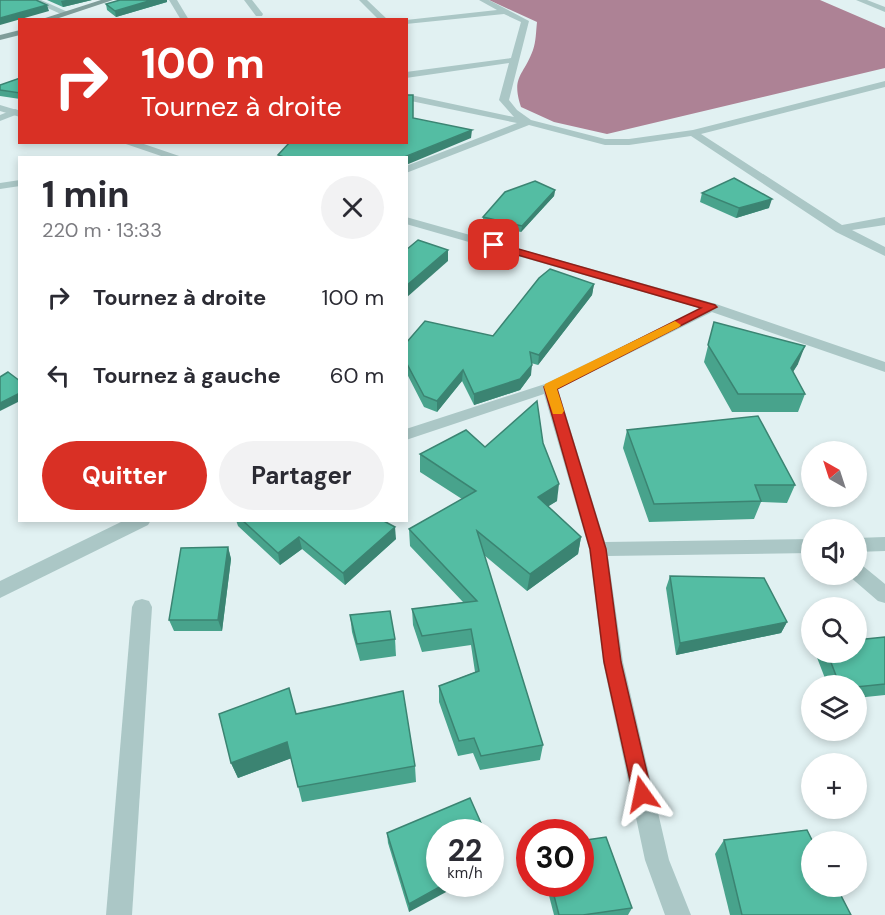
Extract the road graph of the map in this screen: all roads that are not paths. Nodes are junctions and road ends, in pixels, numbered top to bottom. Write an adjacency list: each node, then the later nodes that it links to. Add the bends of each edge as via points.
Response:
1 (34, 0): 11 (street)
2 (173, 0): 12 (street)
3 (248, 0): 10 (street)
4 (363, 0): 13 (street)
5 (483, 0): 9 (street)
6 (860, 0): 8 (street)
7 (113, 2): 11 (main road)
8 (885, 10)
9 (507, 11): 14 (street); 19 (street, via 525,21)
10 (259, 14)
11 (64, 16)
12 (184, 18)
13 (382, 18)
14 (408, 22)
15 (18, 28): 16 (main road)
16 (0, 32)
17 (18, 33): 18 (main road)
18 (0, 38)
19 (514, 60): 20 (street); 26 (street, via 504,100)
20 (408, 75)
21 (885, 84): 27 (street)
22 (408, 97): 26 (street)
23 (0, 108): 24 (street)
24 (17, 113): 25 (street)
25 (0, 118)
26 (528, 122): 27 (street, via 605,142); 30 (street)
27 (693, 133): 35 (street)
28 (132, 144): 29 (street)
29 (173, 156)
30 (408, 169)
31 (18, 183): 32 (street)
32 (0, 186)
33 (885, 220): 35 (street)
34 (408, 221): 37 (street)
35 (840, 229): 36 (street)
36 (885, 252)
37 (711, 307): 38 (street); 39 (street)
38 (885, 367)
39 (550, 387): 40 (street); 45 (street)
40 (408, 434)
41 (138, 522): 47 (street)
42 (885, 544): 43 (street)
43 (867, 545)
44 (801, 546): 45 (street)
45 (598, 549): 51 (street, via 613,662 657,860)
46 (867, 580): 48 (street)
47 (0, 590)
48 (885, 596)
49 (142, 607): 50 (street)
50 (119, 915)
51 (678, 915)

